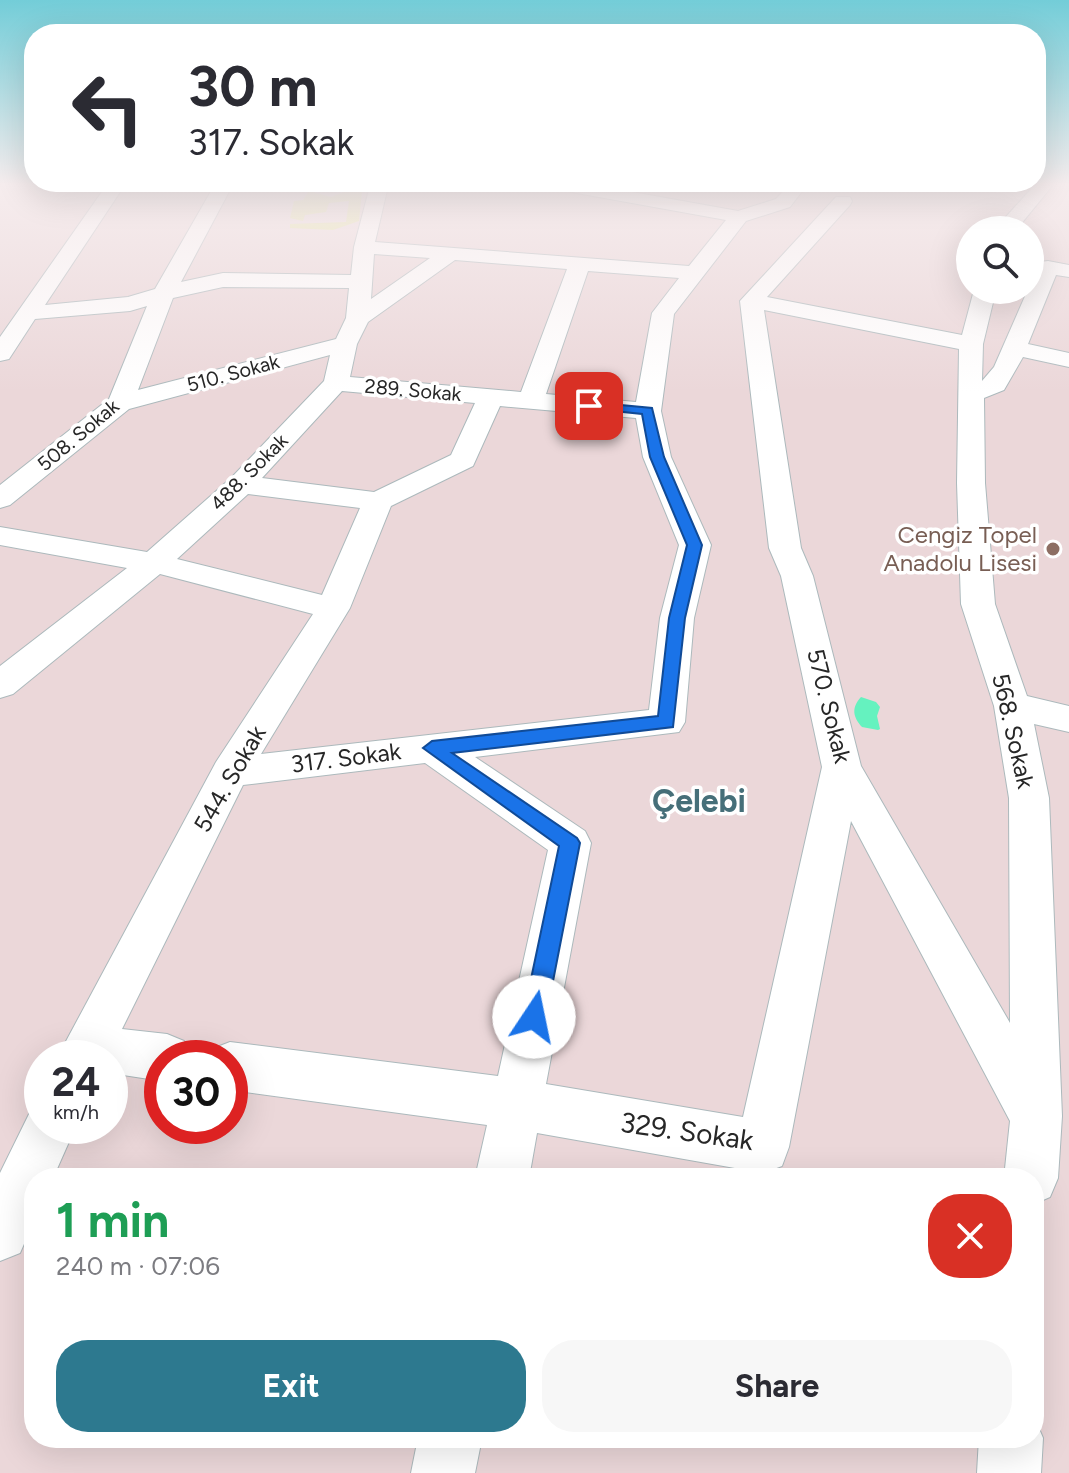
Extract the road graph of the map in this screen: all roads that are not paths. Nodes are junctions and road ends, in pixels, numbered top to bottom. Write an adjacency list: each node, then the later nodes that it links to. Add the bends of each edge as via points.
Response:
1 (64, 255): 16 (street)
2 (185, 255): 12 (street, 508. Sokak)
3 (363, 255): 11 (street)
4 (449, 255): 15 (street)
5 (460, 255): 8 (street)
6 (709, 255): 10 (street)
7 (794, 255): 13 (street)
8 (580, 264): 10 (street); 25 (street)
9 (1069, 271): 19 (street, via 1048,267)
10 (695, 273): 27 (street, via 663,313)
11 (361, 282): 12 (street, via 223,280); 15 (street)
12 (162, 297): 16 (street); 26 (street, 508. Sokak)
13 (751, 301): 18 (street); 38 (street, 570. Sokak, via 785,548 797,576)
14 (981, 304): 18 (street, 568. Sokak)
15 (358, 318): 17 (street)
16 (16, 319): 20 (street)
17 (345, 344): 22 (street); 26 (street, 510. Sokak)
18 (971, 344): 23 (street, 568. Sokak)
19 (1013, 348): 21 (street); 23 (street, via 997,384)
20 (0, 354)
21 (1069, 360)
22 (336, 383): 24 (street, 289. Sokak); 28 (street, 488. Sokak)
23 (971, 394): 35 (street, 568. Sokak, via 978,604)
24 (491, 397): 25 (street, 289. Sokak); 30 (street, via 463,460)
25 (531, 400): 27 (street, 289. Sokak)
26 (120, 403): 29 (street, 508. Sokak)
27 (648, 411): 37 (street, via 657,457 695,545 677,618 666,722)
28 (241, 484): 30 (street); 32 (street, 488. Sokak)
29 (0, 499)
30 (378, 501): 33 (street, 544. Sokak)
31 (0, 536): 32 (street)
32 (154, 563): 33 (street); 34 (street, 488. Sokak)
33 (333, 608): 39 (street, 544. Sokak)
34 (0, 685)
35 (1012, 706): 36 (street); 43 (street, 568. Sokak, via 1029,798)
36 (1069, 719)
37 (432, 748): 39 (street, 317. Sokak); 42 (street, 317. Sokak, via 570,843)
38 (842, 767): 42 (street, 329. Sokak, via 763,1147); 43 (street, 570. Sokak)
39 (230, 772): 40 (street, 544. Sokak)
40 (91, 1040)
41 (248, 1068): 42 (street, 329. Sokak)
42 (517, 1104): 46 (street, 317. Sokak)
43 (1036, 1116): 47 (street, 568. Sokak)
44 (42, 1144): 45 (street)
45 (30, 1168)
46 (504, 1168)
47 (1032, 1168)
48 (24, 1182): 49 (street)
49 (0, 1233)
50 (448, 1448): 52 (street)
51 (1010, 1448): 53 (street)
52 (443, 1473)
53 (1009, 1473)

